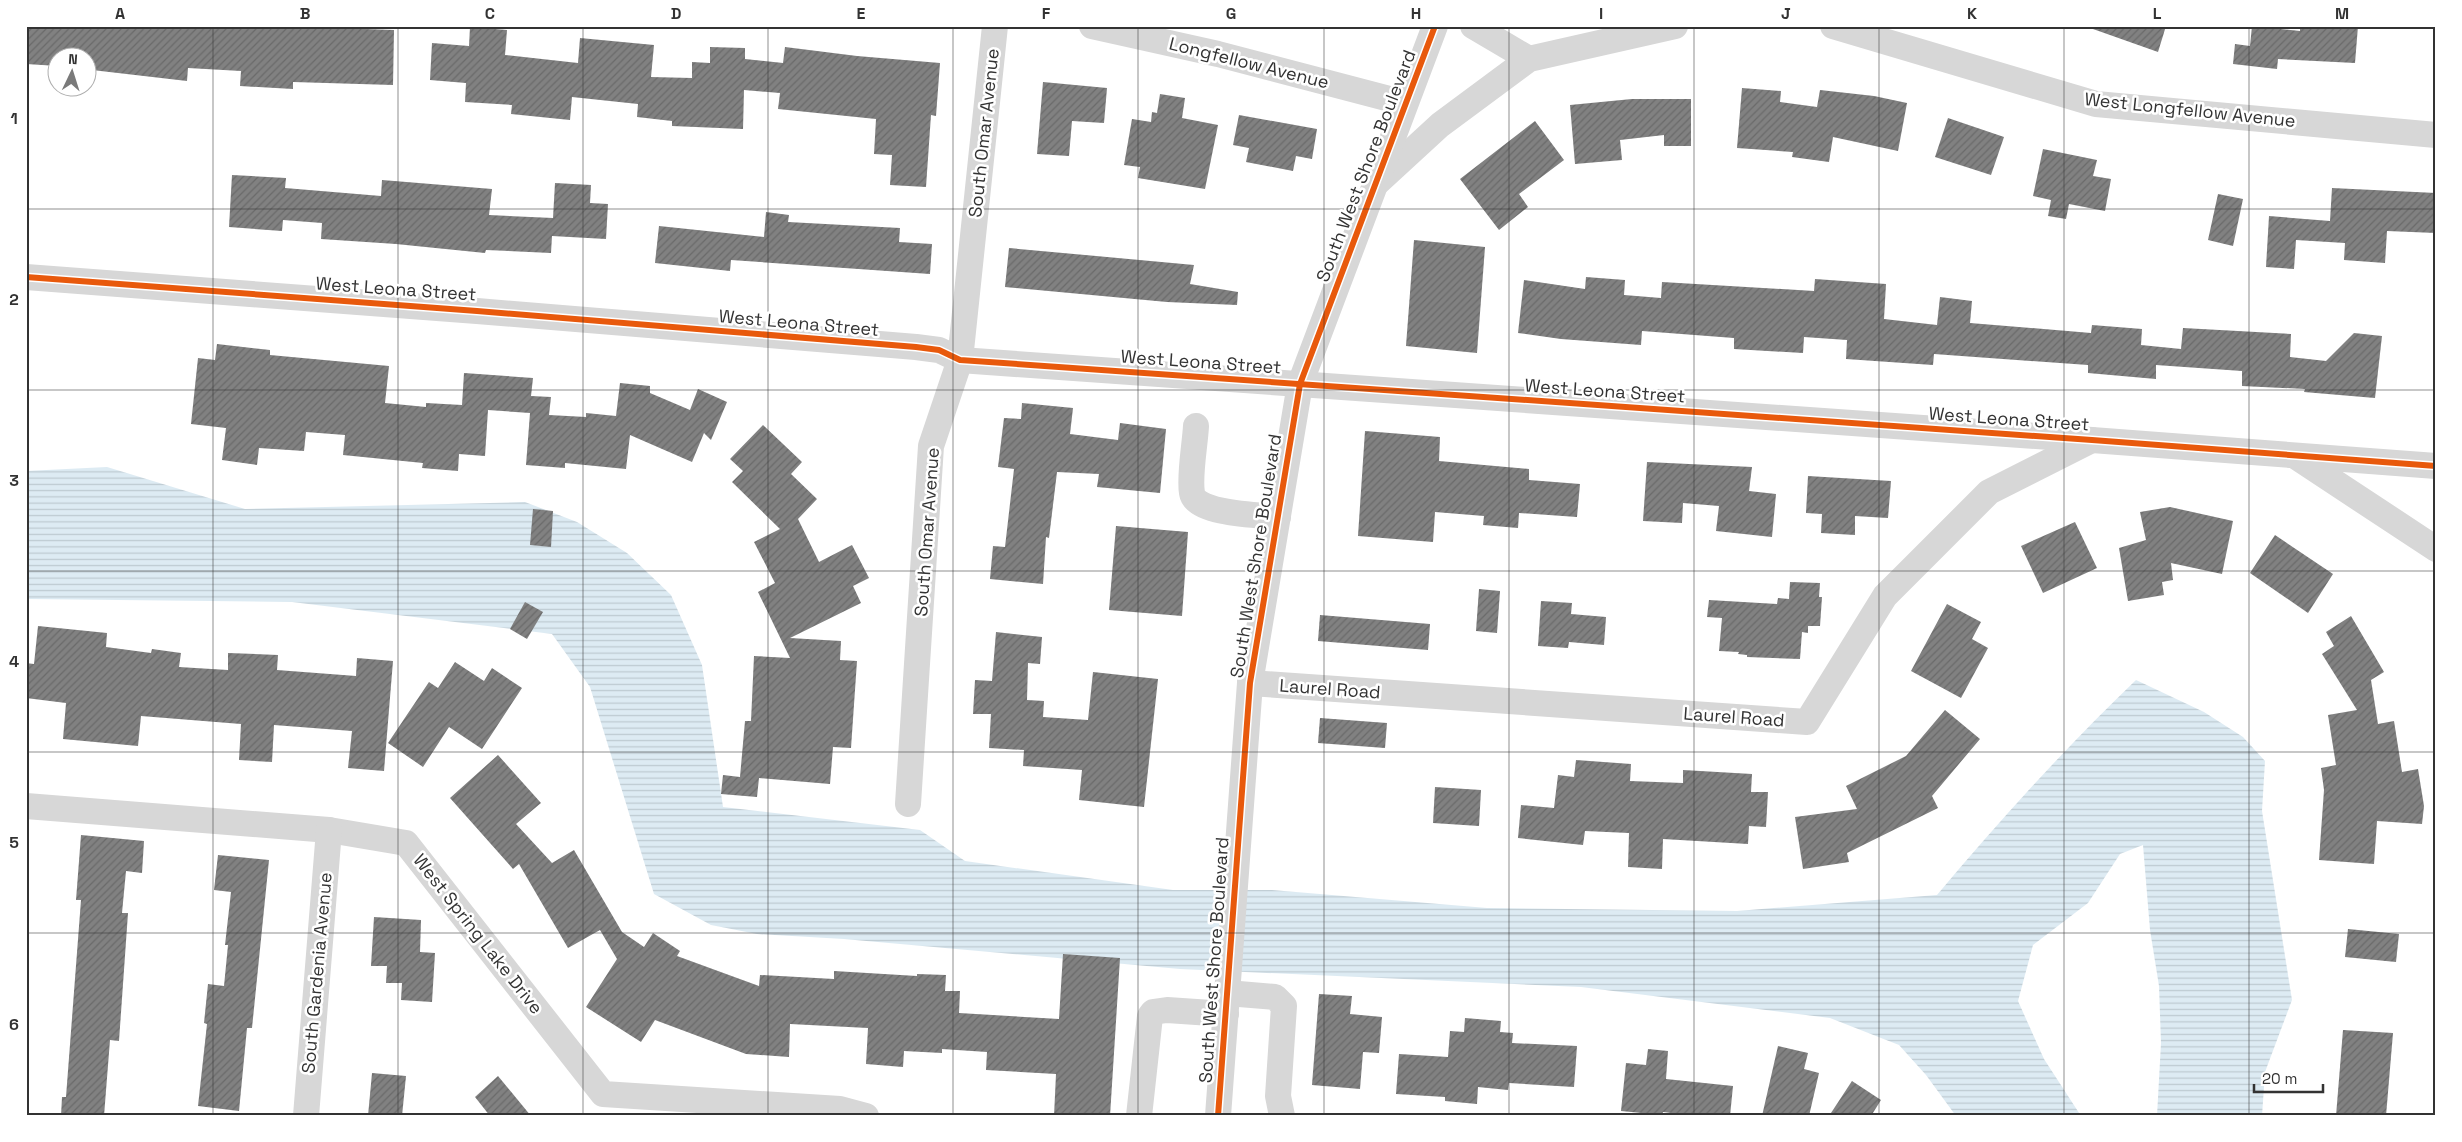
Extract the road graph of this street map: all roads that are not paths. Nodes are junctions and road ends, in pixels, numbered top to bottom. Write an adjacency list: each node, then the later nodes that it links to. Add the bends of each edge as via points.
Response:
1 (995, 26): 12 (street, South Omar Avenue)
2 (1092, 26): 8 (street, Longfellow Avenue, via 1218,54)
3 (1435, 26): 8 (street, South West Shore Boulevard)
4 (1473, 26): 7 (street)
5 (1675, 26): 7 (street)
6 (1833, 26): 9 (street, West Longfellow Avenue, via 2096,104)
7 (1529, 59): 10 (street, via 1440,125)
8 (1405, 103): 10 (street, South West Shore Boulevard)
9 (2436, 135)
10 (1374, 187): 13 (street, South West Shore Boulevard)
11 (26, 277): 12 (street, West Leona Street, via 487,311 897,346 939,350)
12 (960, 360): 13 (street, West Leona Street); 21 (street, South Omar Avenue, via 931,446)
13 (1300, 384): 15 (street, West Leona Street); 18 (street, South West Shore Boulevard)
14 (1196, 426): 18 (street, via 1192,494 1199,504 1211,509)
15 (2092, 440): 16 (street, West Leona Street); 20 (street, Laurel Road, via 1989,492 1885,596 1807,722)
16 (2292, 454): 17 (street, West Leona Street); 19 (street)
17 (2436, 466)
18 (1278, 517): 20 (street, South West Shore Boulevard)
19 (2436, 549)
20 (1250, 683): 24 (street, South West Shore Boulevard)
21 (908, 804)
22 (26, 806): 23 (street, West Spring Lake Drive)
23 (329, 830): 25 (street, West Spring Lake Drive, via 406,843); 26 (street, South Gardenia Avenue)
24 (1226, 1004): 28 (street, via 1153,1012); 29 (street, South West Shore Boulevard); 30 (street, via 1275,997 1284,1006 1278,1096)
25 (602, 1105): 27 (street, West Spring Lake Drive, via 840,1109)
26 (306, 1116)
27 (866, 1116)
28 (1139, 1116)
29 (1218, 1116)
30 (1282, 1116)

